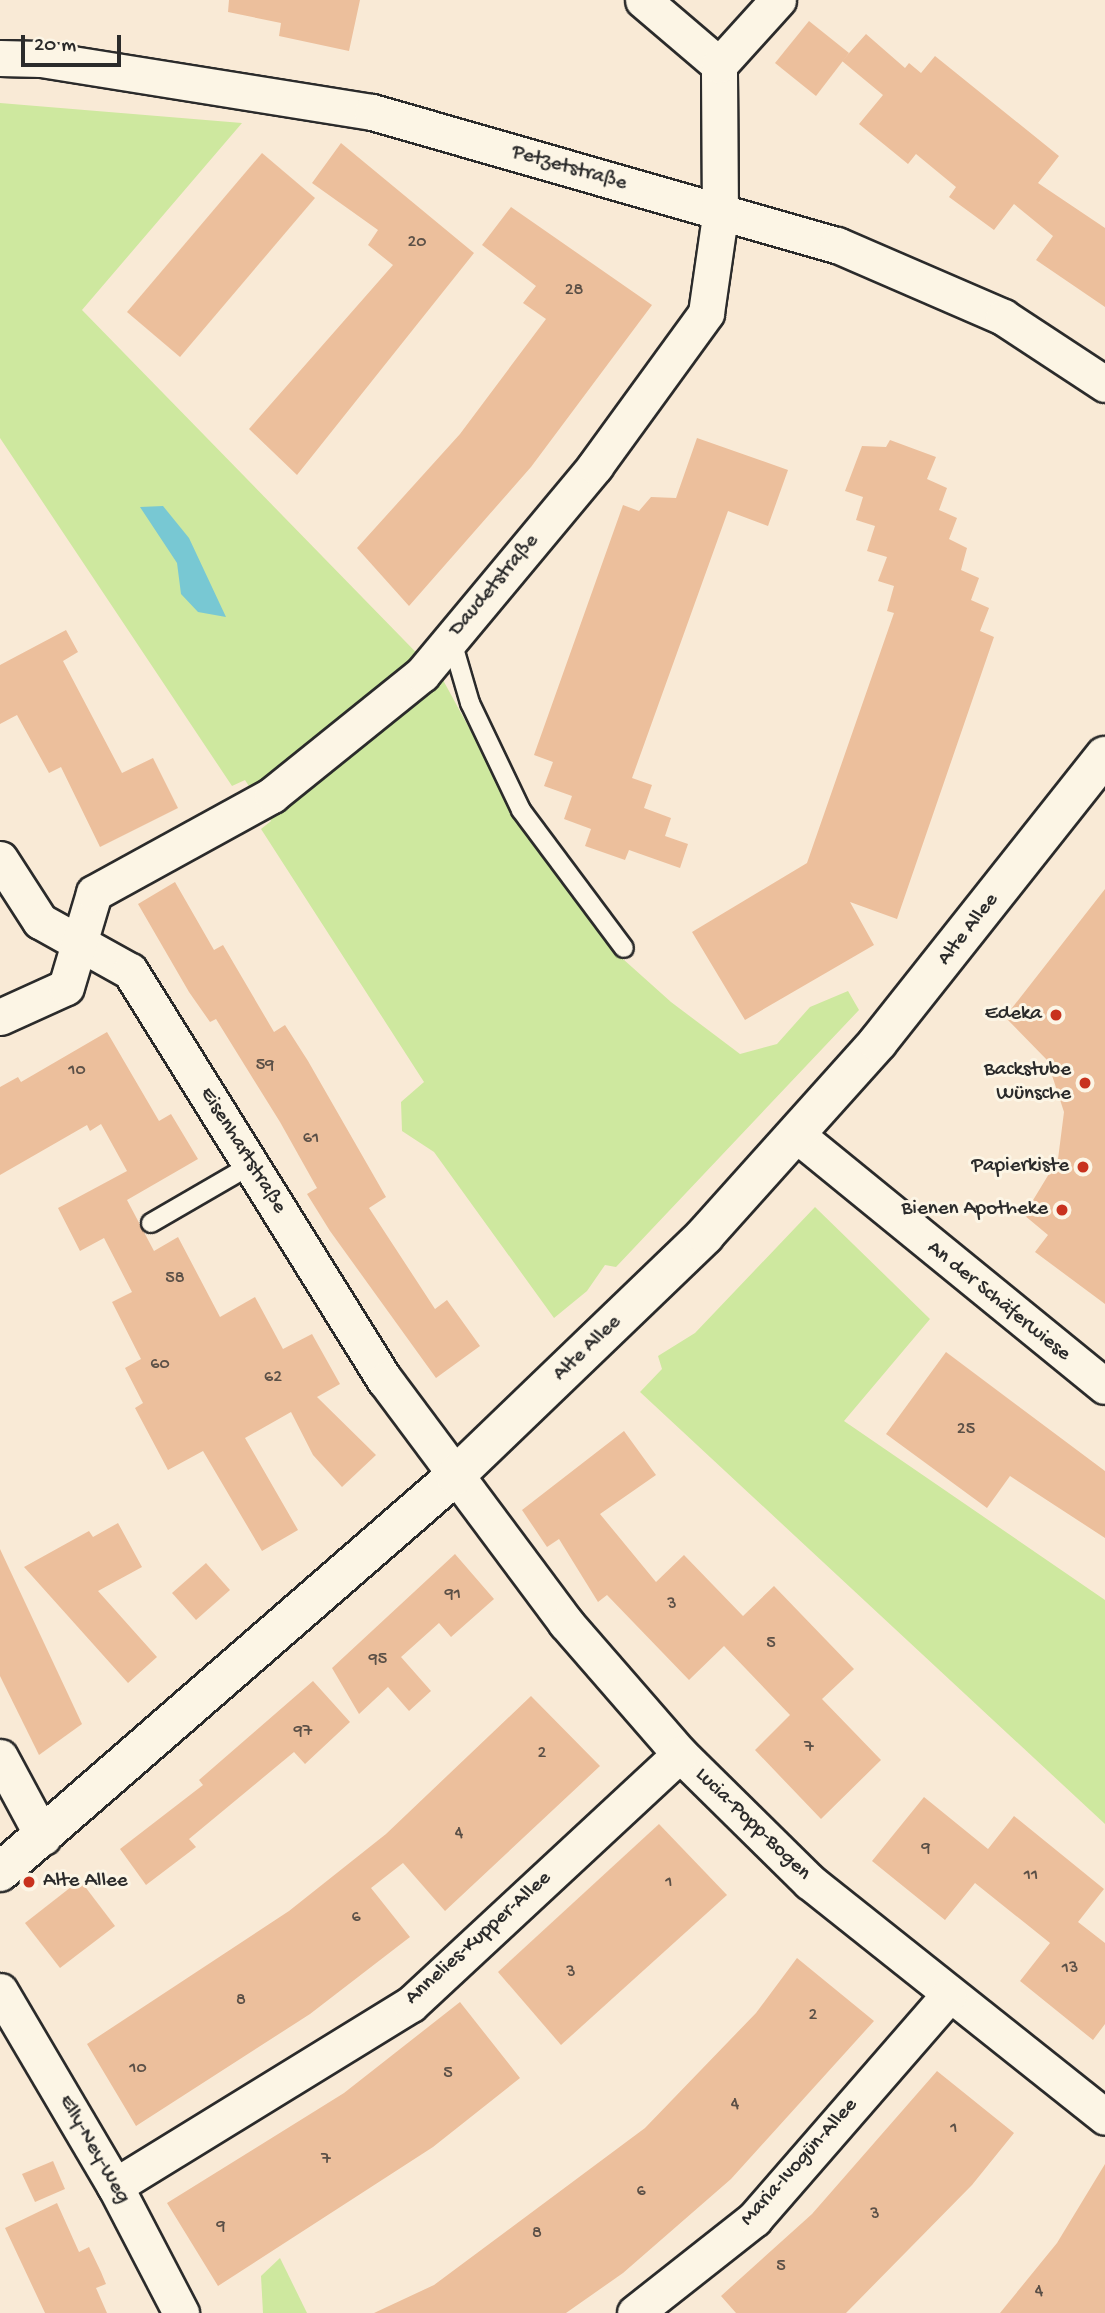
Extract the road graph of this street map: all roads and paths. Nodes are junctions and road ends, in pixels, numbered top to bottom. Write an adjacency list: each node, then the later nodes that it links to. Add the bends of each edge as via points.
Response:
1 (643, 0): 4 (street)
2 (778, 0): 4 (street)
3 (0, 58): 5 (street, Petzetstraße, via 41,59 372,112)
4 (719, 65): 5 (street, Daudetstraße)
5 (720, 216): 6 (street, Petzetstraße, via 837,244 944,290 1003,317); 7 (street, Daudetstraße, via 706,313 595,466)
6 (1105, 384)
7 (451, 638): 10 (street, Daudetstraße, via 422,674 272,795 94,893); 11 (lane, via 470,704 521,810)
8 (1105, 756): 13 (street, Alte Allee)
9 (0, 859): 10 (street, Eisenhartstraße, via 40,921)
10 (81, 943): 12 (street, Daudetstraße, via 66,987); 14 (street, Eisenhartstraße, via 130,971)
11 (624, 948)
12 (0, 1017)
13 (797, 1135): 16 (street, An der Schäferwiese); 17 (street, Alte Allee, via 695,1244)
14 (251, 1165): 15 (lane); 17 (street, Eisenhartstraße, via 385,1380)
15 (151, 1223)
16 (1105, 1386)
17 (456, 1476): 18 (street, Lucia-Popp-Bogen, via 566,1623); 20 (street, Alte Allee)
18 (680, 1754): 23 (street, Lucia-Popp-Bogen, via 810,1882); 25 (street, Annelies-Kupper-Allee, via 411,2004)
19 (0, 1757): 20 (street)
20 (43, 1837): 21 (street, Alte Allee)
21 (0, 1872)
22 (0, 1991): 25 (street, Elly-Ney-Weg)
23 (947, 1996): 24 (street, Lucia-Popp-Bogen); 27 (street, Maria-Ivogün-Allee, via 754,2219)
24 (1105, 2117)
25 (116, 2186): 26 (street, Elly-Ney-Weg)
26 (181, 2313)
27 (635, 2313)

